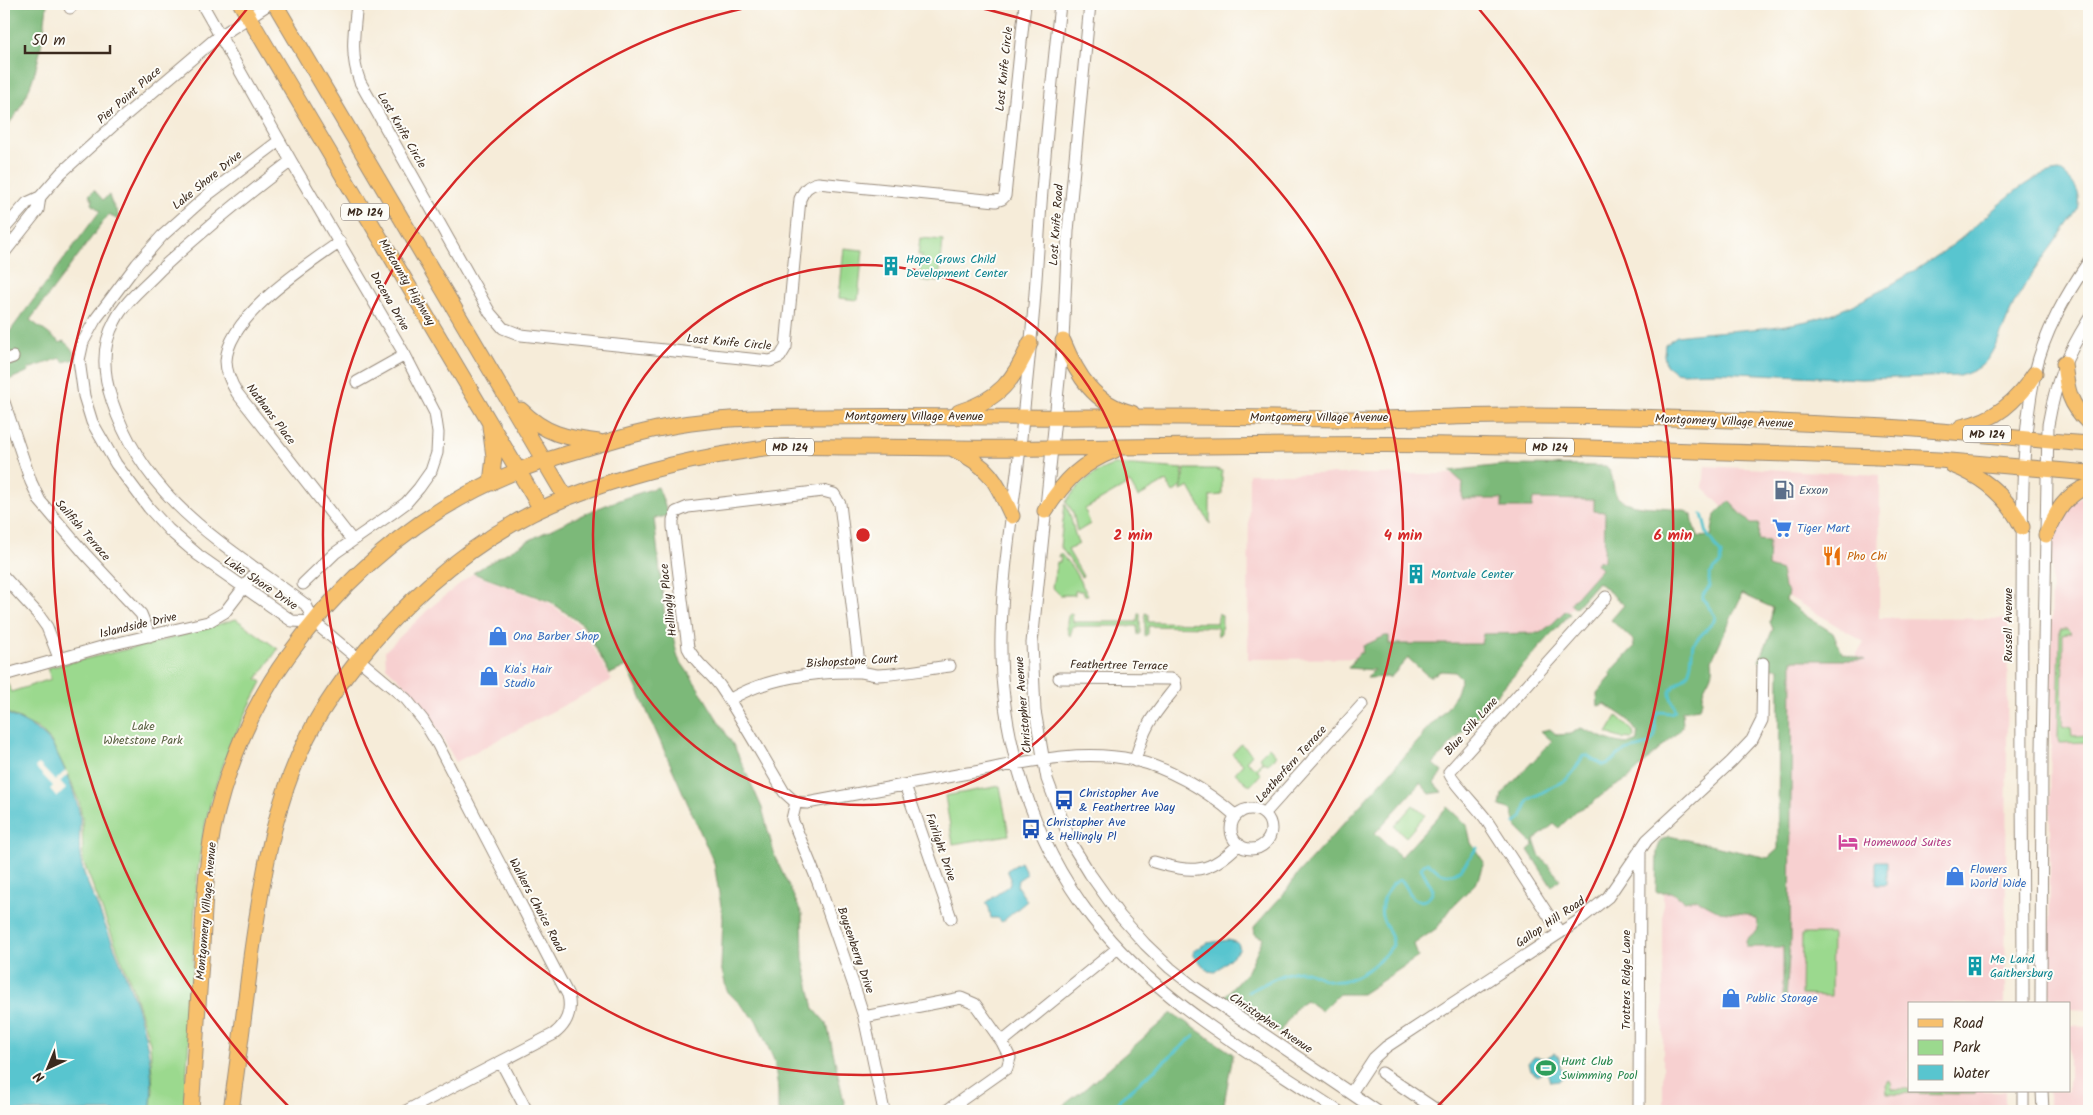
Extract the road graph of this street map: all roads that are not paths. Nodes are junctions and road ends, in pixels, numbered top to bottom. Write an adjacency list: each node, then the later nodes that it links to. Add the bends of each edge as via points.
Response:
1 (202, 4): 9 (street, Docena Drive)
2 (269, 4): 8 (street, Pier Point Place)
3 (275, 4): 24 (main road, MD 124)
4 (357, 4): 5 (street, Lost Knife Circle, via 353,50 360,82 490,313 503,328 521,335 770,361 780,357 786,347 800,199 806,188 818,183 996,201 1005,196)
5 (1025, 4)
6 (1060, 4): 19 (street, Lost Knife Road)
7 (1090, 4): 18 (street, Lost Knife Road, via 1068,231)
8 (245, 10): 9 (street, Pier Point Place); 30 (main road, Midcounty Highway / MD 124)
9 (222, 35): 10 (street, Docena Drive); 12 (street, Pier Point Place, via 108,130)
10 (279, 141): 11 (street, Docena Drive); 59 (street, Lake Shore Drive, via 210,193 162,236 103,308 80,350 82,383 90,415 125,478 176,537)
11 (291, 162): 14 (street, Docena Drive); 56 (street, Lake Shore Drive, via 200,233 133,297 113,325 105,353 104,368 115,411 131,446 150,476 190,519)
12 (40, 197): 13 (street, Pier Point Place, via 27,204); 15 (street, Pier Point Place, via 38,210)
13 (4, 229)
14 (340, 242): 20 (street, Docena Drive); 55 (street, Nathans Place, via 257,305 231,343 226,362 237,393)
15 (4, 254)
16 (2089, 261): 22 (street, Russell Avenue, via 2052,324)
17 (2089, 319): 21 (street)
18 (1063, 341): 28 (street, Lost Knife Road); 29 (main road, via 1073,365 1097,396 1121,411)
19 (1030, 344): 26 (main road, via 1019,368 1000,392 977,407); 27 (street, Lost Knife Road)
20 (405, 355): 23 (street); 55 (street, Docena Drive, via 435,413 437,453 431,471 406,503)
21 (2064, 363): 31 (main road, via 2068,394); 34 (street, via 2054,392)
22 (2035, 373): 32 (main road, via 2026,388 2002,411 1970,426); 33 (street, Russell Avenue)
23 (357, 382)
24 (508, 397): 35 (main road, MD 124, via 531,420 548,430 566,438); 42 (main road)
25 (4, 402): 62 (street, Sailfish Terrace, via 40,501 141,614)
26 (948, 416): 27 (main road, Montgomery Village Avenue / MD 124); 35 (main road, Montgomery Village Avenue / MD 124, via 705,421)
27 (1023, 417): 28 (main road, Montgomery Village Avenue / MD 124); 39 (street, Lost Knife Road)
28 (1055, 417): 29 (main road, Montgomery Village Avenue / MD 124); 40 (street, Lost Knife Road)
29 (1146, 417): 32 (main road, Montgomery Village Avenue / MD 124, via 1575,416)
30 (489, 420): 44 (main road, Midcounty Highway / MD 124); 47 (main road, via 494,457)
31 (2089, 423)
32 (1947, 430): 33 (main road, Montgomery Village Avenue / MD 124)
33 (2026, 438): 34 (main road, Montgomery Village Avenue / MD 124); 43 (street, Russell Avenue)
34 (2048, 441): 36 (main road, Montgomery Village Avenue / MD 124); 45 (street)
35 (605, 443): 42 (main road, Montgomery Village Avenue)
36 (2089, 444)
37 (1124, 446): 40 (main road, MD 124); 41 (main road, MD 124, via 1457,445); 51 (main road, via 1095,458 1076,471)
38 (949, 447): 39 (main road, MD 124); 49 (main road, MD 124, via 775,447 693,459); 52 (main road, via 990,473)
39 (1020, 448): 40 (main road, MD 124); 52 (street, Christopher Avenue)
40 (1051, 448): 51 (street, Christopher Avenue)
41 (1939, 460): 43 (main road, MD 124); 53 (main road, via 1963,468 1999,492)
42 (545, 461): 44 (main road, Montgomery Village Avenue); 49 (main road)
43 (2024, 468): 45 (main road, MD 124); 53 (street, Russell Avenue)
44 (519, 470): 47 (main road, Montgomery Village Avenue); 50 (main road, Midcounty Highway / MD 124)
45 (2048, 470): 46 (main road, MD 124); 54 (street)
46 (2089, 473)
47 (491, 483): 61 (main road, Montgomery Village Avenue, via 411,528 349,582)
48 (2089, 486): 54 (main road, via 2068,497)
49 (566, 498): 50 (main road, MD 124)
50 (541, 509): 64 (main road, via 450,567)
51 (1045, 511): 72 (street, Christopher Avenue, via 1032,643 1035,711)
52 (1012, 516): 74 (street, Christopher Avenue, via 1001,636 1003,688)
53 (2022, 527): 85 (street, Russell Avenue)
54 (2046, 535): 86 (street)
55 (352, 540): 58 (street, Docena Drive)
56 (258, 569): 59 (street, Islandside Drive); 61 (street, Lake Shore Drive, via 306,605)
57 (4, 577): 63 (street, via 47,626)
58 (302, 584)
59 (244, 588): 61 (street, Lake Shore Drive, via 292,621); 62 (street, Islandside Drive, via 219,617)
60 (1606, 597): 83 (street, Blue Silk Lane, via 1449,774 1485,818)
61 (314, 622): 64 (street, Walkers Choice Road); 94 (main road, Montgomery Village Avenue, via 266,689 225,785 213,829 204,901)
62 (150, 636): 63 (street, Islandside Drive)
63 (59, 658): 68 (street, Islandside Drive)
64 (359, 659): 89 (street, Walkers Choice Road, via 406,699 428,728 568,995 570,1011 558,1030); 95 (main road, via 308,736 277,817 259,897)
65 (1763, 663): 80 (street, Gallop Hill Road, via 1762,720 1752,740)
66 (950, 666): 67 (street, Bishopstone Court, via 877,675)
67 (860, 672): 70 (street, Bishopstone Court, via 767,682); 70 (street, Hellingly Place, via 840,504 834,494 823,491 683,508 676,512 673,520 688,648)
68 (4, 675)
69 (1059, 678): 73 (street, Feathertree Terrace, via 1171,678 1175,681 1176,688 1145,728)
70 (729, 700): 76 (street, Hellingly Place, via 784,792)
71 (1362, 705): 77 (street, Leatherfern Terrace)
72 (1042, 759): 73 (street, via 1084,756); 74 (street); 93 (street, Christopher Avenue, via 1071,843 1120,916 1145,944 1194,987)
73 (1135, 761): 78 (street, via 1186,782)
74 (1017, 764): 75 (street); 84 (street, Christopher Avenue, via 1034,815 1055,859 1086,909)
75 (905, 785): 76 (street, via 807,803); 82 (street, Fairlight Drive)
76 (796, 802): 87 (street, Boysenberry Drive, via 793,824 821,890)
77 (1264, 814): 78 (street, via 1248,810); 79 (street, Leatherfern Terrace, via 1271,829 1267,841 1252,849)
78 (1236, 816): 79 (street, via 1232,832)
79 (1239, 844): 81 (street, via 1222,860 1203,869 1183,870)
80 (1640, 849): 83 (street, Gallop Hill Road, via 1608,897); 103 (street, Trotters Ridge Lane)
81 (1154, 862)
82 (951, 918)
83 (1560, 933): 93 (street, Gallop Hill Road, via 1386,1047 1374,1058)
84 (1118, 948): 88 (street); 100 (street, Christopher Avenue, via 1178,1003)
85 (2023, 1002)
86 (2041, 1002)
87 (864, 1017): 88 (street, via 962,998 975,1004); 98 (street, Boysenberry Drive)
88 (1002, 1042): 99 (street, via 1010,1058 1007,1068)
89 (501, 1062): 96 (street, Walkers Choice Road); 97 (street)
90 (1382, 1073): 102 (street)
91 (2023, 1092): 104 (street)
92 (2042, 1092): 105 (street)
93 (1350, 1093): 101 (street, Christopher Avenue)
94 (191, 1111)
95 (230, 1111)
96 (406, 1111)
97 (527, 1111)
98 (884, 1111)
99 (946, 1111)
100 (1338, 1111)
101 (1377, 1111)
102 (1438, 1111)
103 (1639, 1111)
104 (2023, 1111)
105 (2043, 1111)

